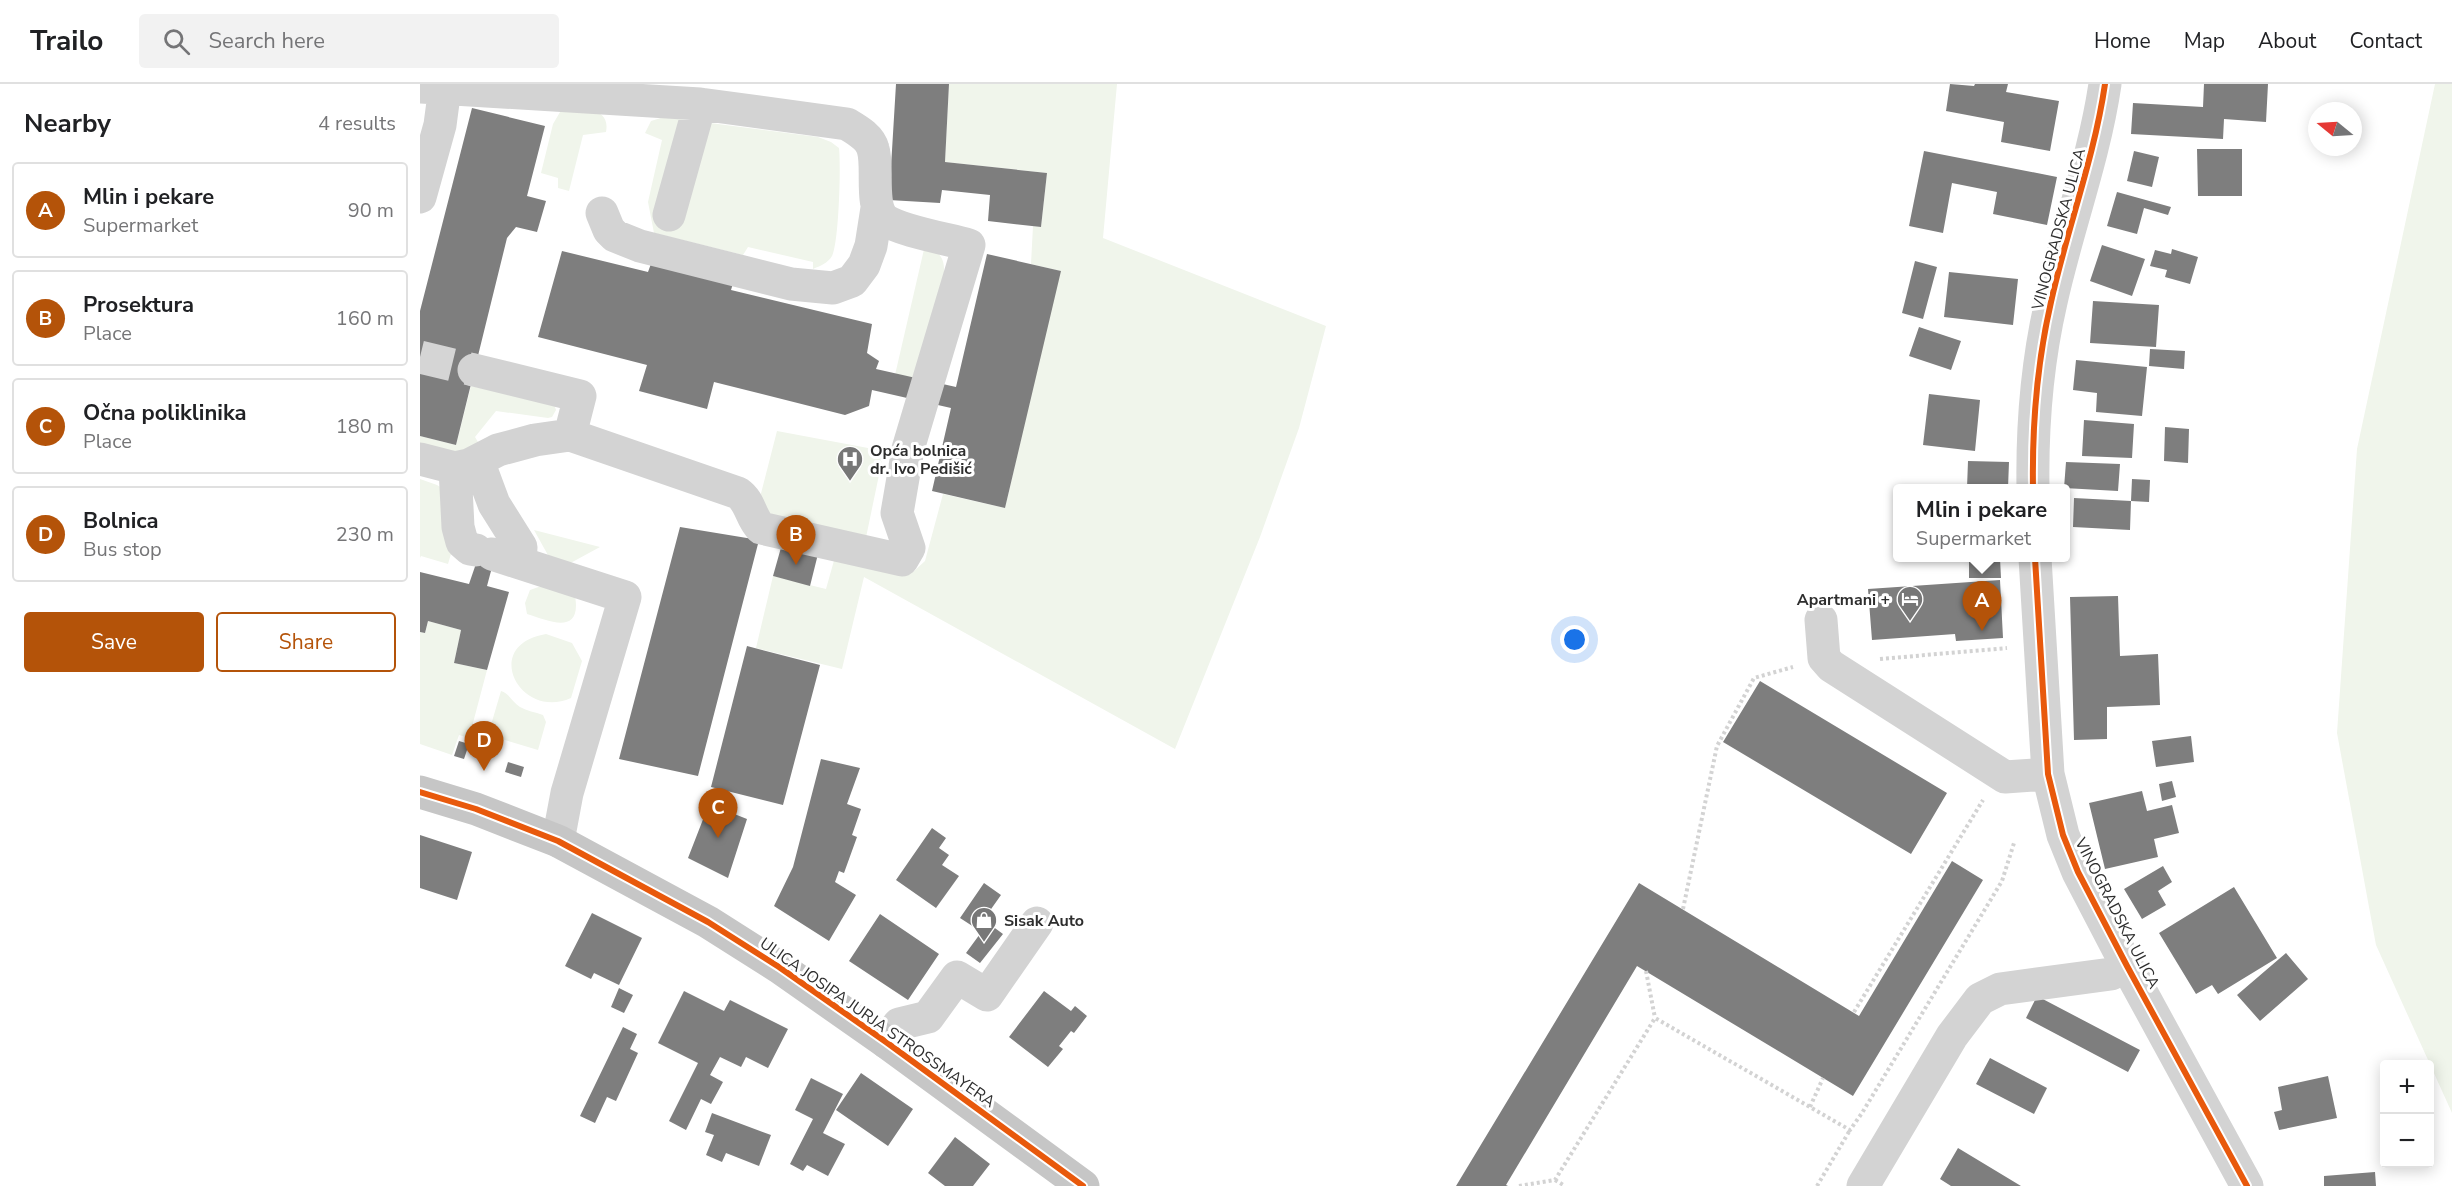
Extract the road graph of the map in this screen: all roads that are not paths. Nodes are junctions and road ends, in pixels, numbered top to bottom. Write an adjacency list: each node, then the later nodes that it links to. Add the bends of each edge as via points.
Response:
1 (2105, 84): 12 (street, VINOGRADSKA ULICA, via 2094,148 2051,302 2035,406)
2 (432, 87): 3 (street); 4 (street, via 440,125)
3 (700, 104): 5 (street, via 847,124 863,134 873,148); 7 (street)
4 (420, 198)
5 (877, 208): 6 (street, via 864,265 852,281 833,288 791,284 640,246 615,236); 9 (street, via 884,219 896,225 969,245 908,449 897,513 909,548 902,560 760,528 748,502 738,493)
6 (602, 213)
7 (669, 215)
8 (474, 370): 9 (street, via 580,396)
9 (570, 435): 11 (street, via 498,450)
10 (420, 459): 11 (street)
11 (466, 464): 13 (street, via 458,526 462,542 470,549); 13 (street, via 521,547)
12 (2033, 484)
13 (496, 556): 18 (street, via 625,597 567,793)
14 (2035, 562): 16 (street, VINOGRADSKA ULICA)
15 (1821, 620): 16 (street, via 1824,658 1832,666 1999,774)
16 (2048, 774): 20 (street, VINOGRADSKA ULICA, via 2054,806 2075,863)
17 (420, 792): 18 (main road, ULICA JOSIPA JURJA STROSSMAYERA)
18 (558, 841): 21 (main road, ULICA JOSIPA JURJA STROSSMAYERA, via 744,944)
19 (1037, 923): 21 (street, via 987,995 957,977 928,1017 899,1024)
20 (2127, 966): 23 (street, VINOGRADSKA ULICA, via 2111,974 2000,989 1980,999 1952,1036); 24 (street, VINOGRADSKA ULICA)
21 (886, 1042): 22 (main road, ULICA JOSIPA JURJA STROSSMAYERA)
22 (1083, 1186)
23 (1863, 1186)
24 (2247, 1186)

